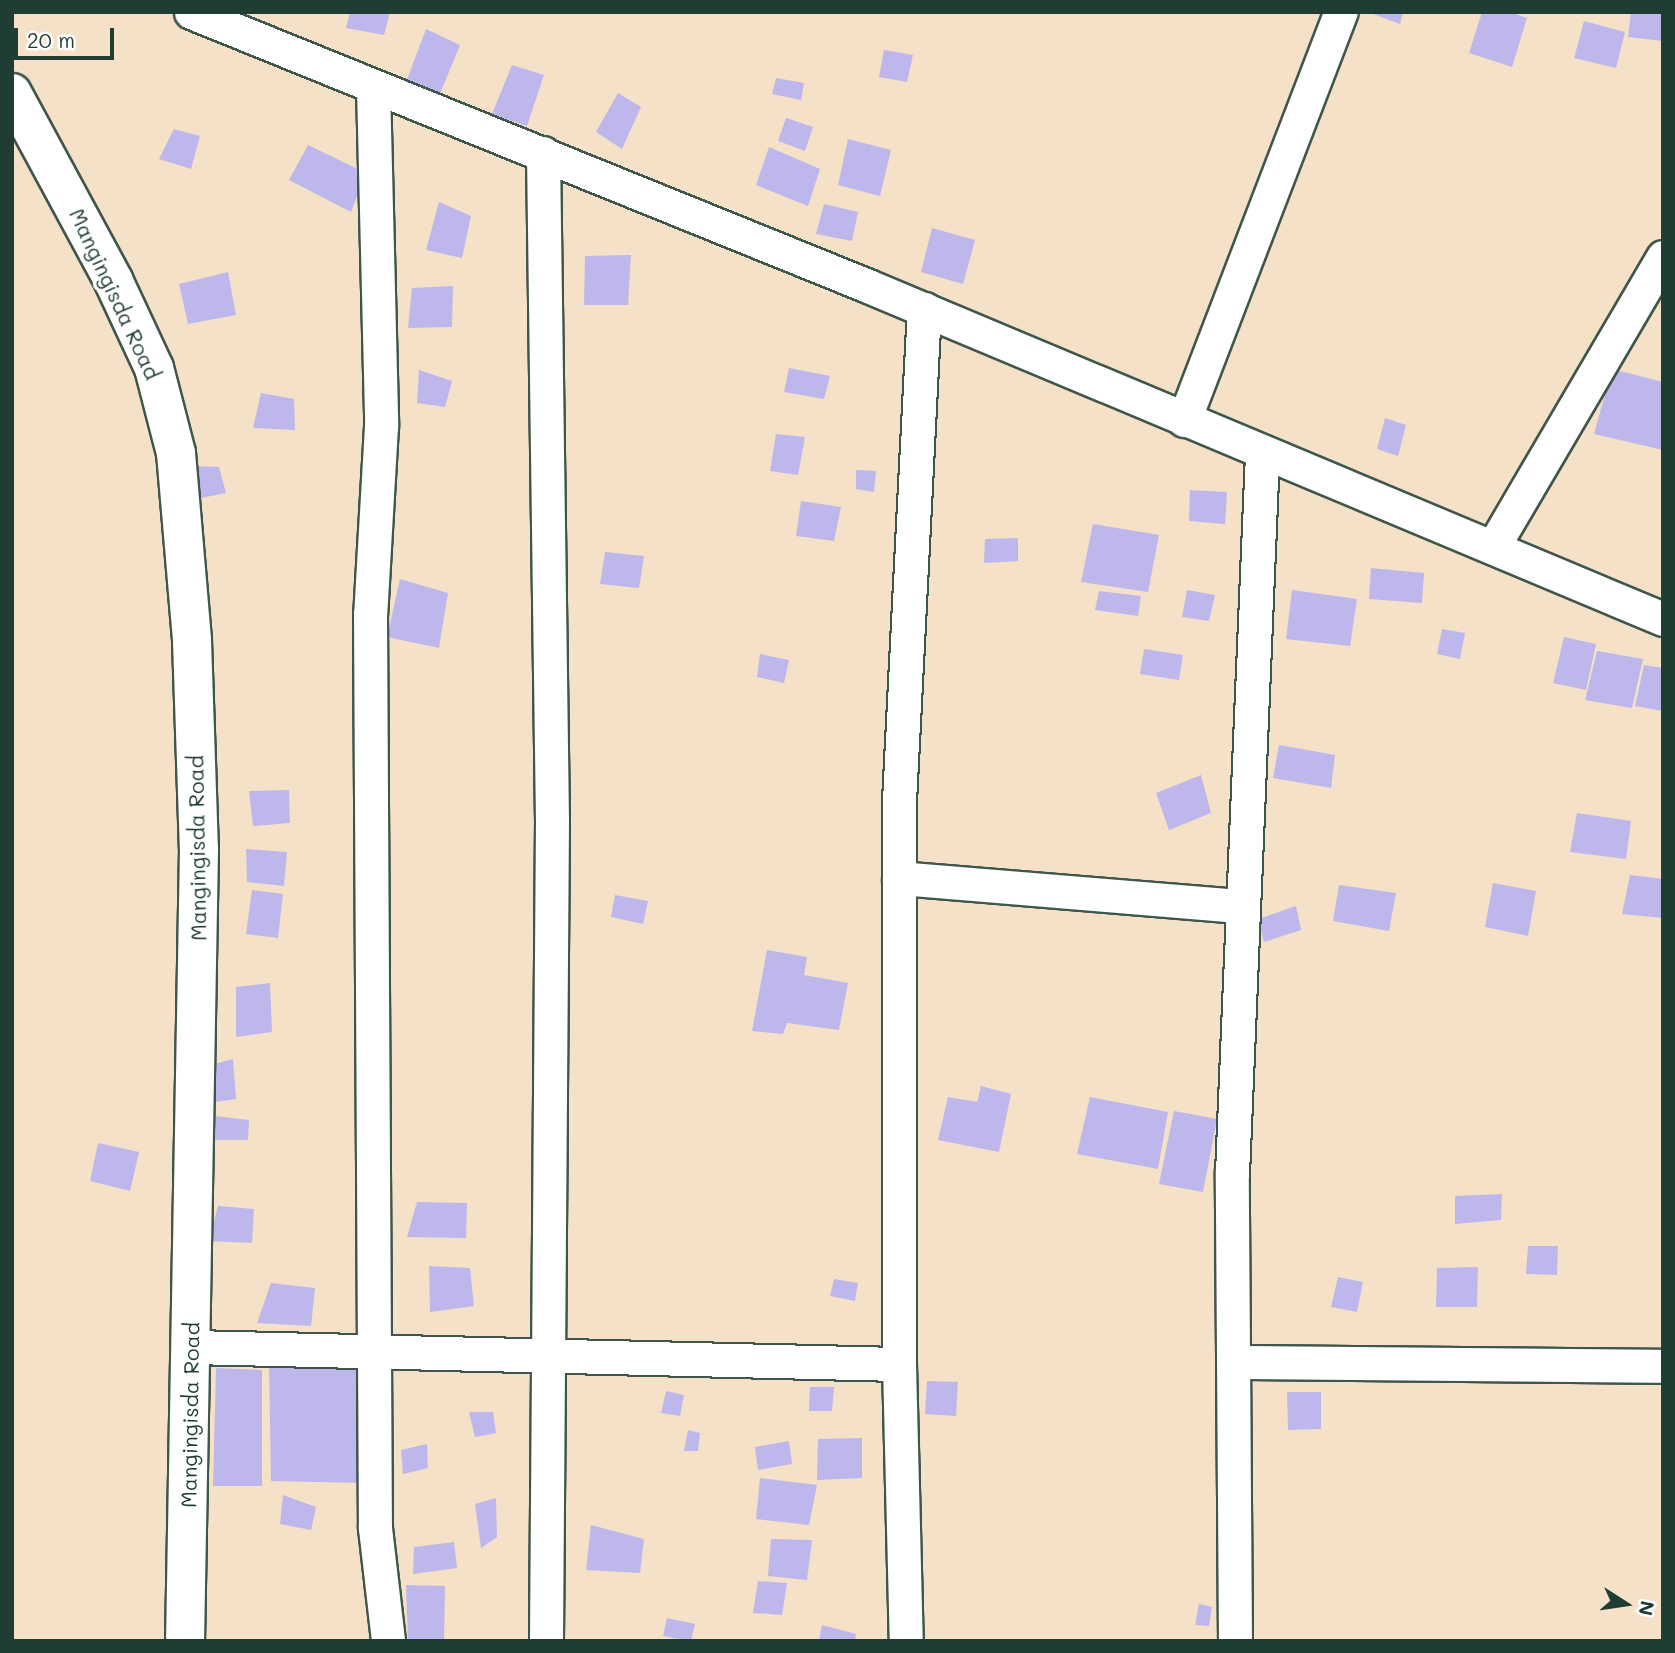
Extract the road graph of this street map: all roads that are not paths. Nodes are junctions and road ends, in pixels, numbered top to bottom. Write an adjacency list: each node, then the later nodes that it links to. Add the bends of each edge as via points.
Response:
1 (191, 12): 3 (street)
2 (1341, 12): 8 (street)
3 (373, 87): 5 (street); 15 (street, via 380,426 370,614)
4 (12, 93): 14 (street, Mangingisda Road, via 113,280 154,368 176,453 192,641 200,849)
5 (543, 153): 7 (street); 16 (street, via 552,820)
6 (1663, 257): 10 (street)
7 (925, 309): 8 (street); 12 (street)
8 (1184, 420): 9 (street)
9 (1262, 453): 10 (street); 13 (street)
10 (1494, 545): 11 (street)
11 (1663, 620)
12 (899, 878): 13 (street); 18 (street)
13 (1241, 906): 17 (street, via 1232,1174)
14 (192, 1347): 15 (street); 20 (street, Mangingisda Road)
15 (375, 1355): 16 (street); 21 (street, via 375,1528)
16 (548, 1358): 18 (street); 22 (street)
17 (1234, 1362): 19 (street); 24 (street)
18 (899, 1364): 23 (street)
19 (1663, 1366)
20 (185, 1641)
21 (388, 1641)
22 (546, 1641)
23 (906, 1641)
24 (1235, 1641)

